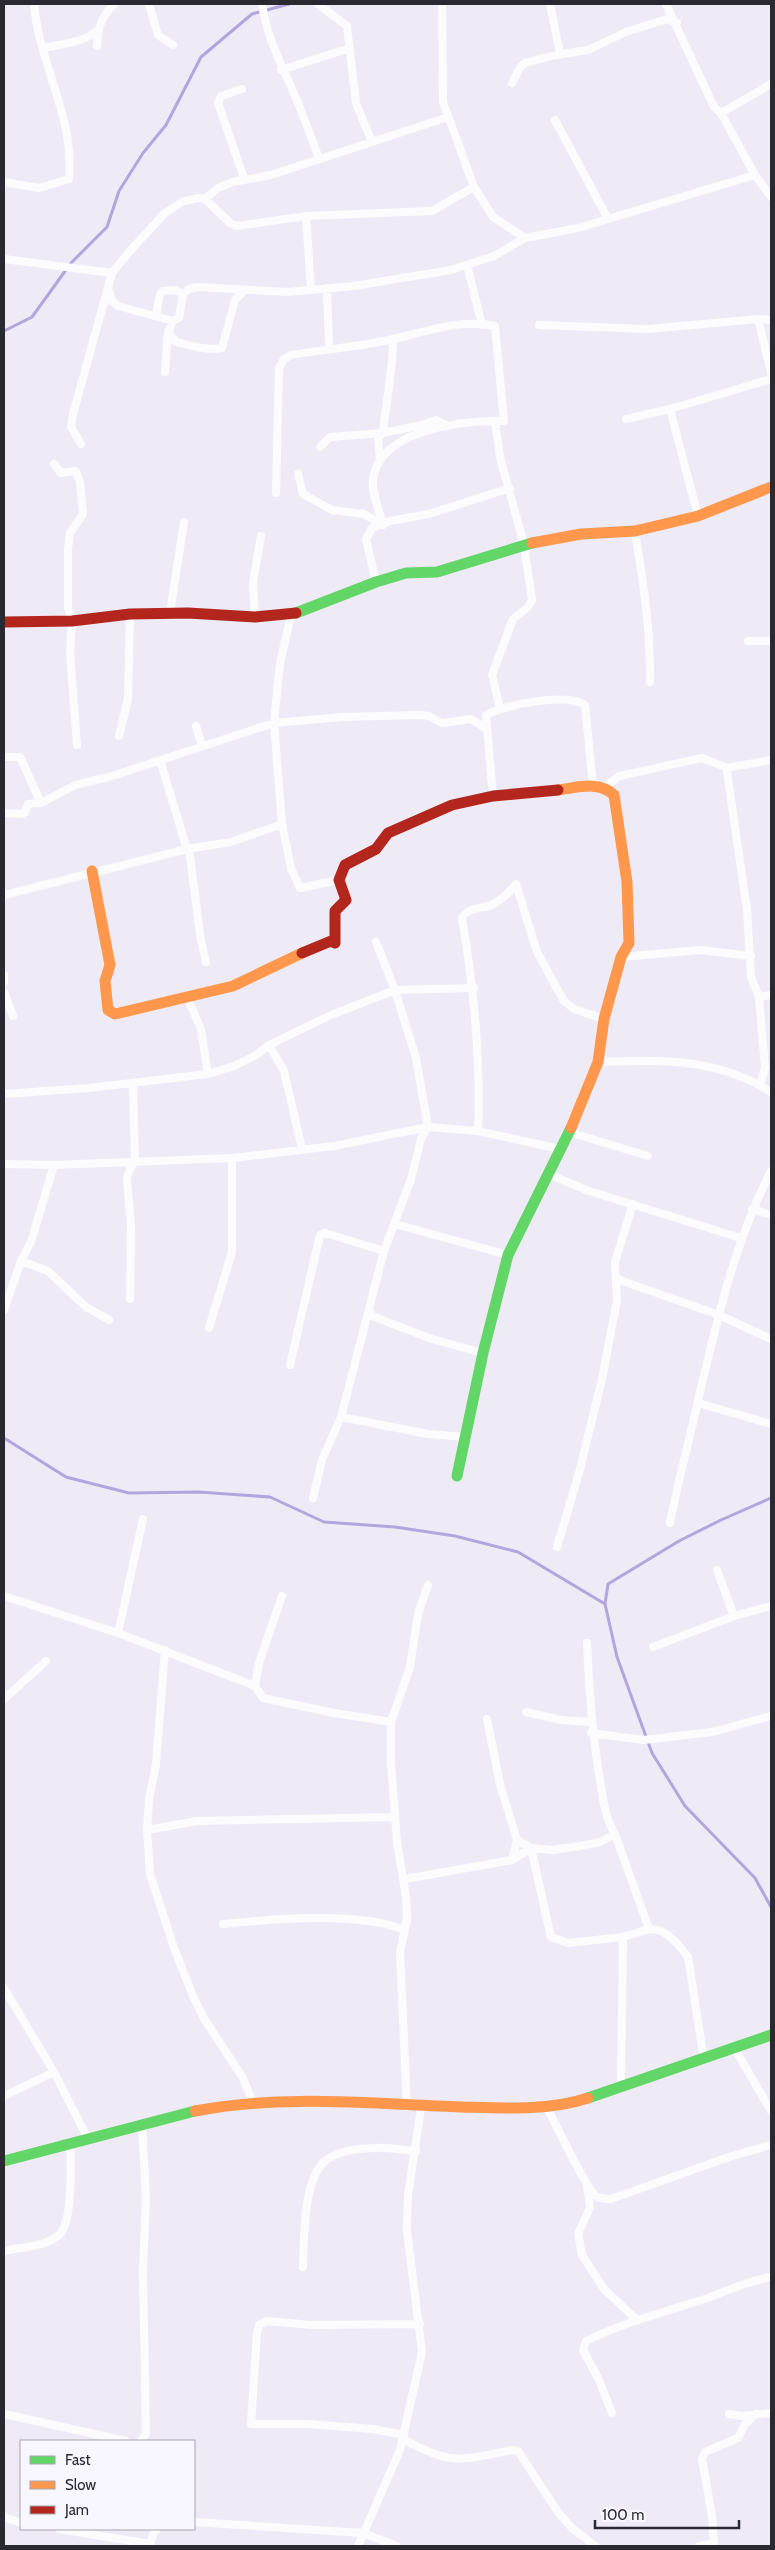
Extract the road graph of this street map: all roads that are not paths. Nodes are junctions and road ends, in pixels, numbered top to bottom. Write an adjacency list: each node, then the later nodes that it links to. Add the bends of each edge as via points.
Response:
1 (34, 4): 13 (street)
2 (114, 4): 10 (street, via 103,15)
3 (149, 4): 11 (street, via 158,35)
4 (262, 4): 16 (street, via 265,24)
5 (318, 4): 14 (street, via 346,26)
6 (442, 4): 21 (street, via 443,102)
7 (550, 4): 15 (street)
8 (666, 4): 9 (street)
9 (677, 23): 15 (street, via 667,19 626,32 588,50); 20 (street, via 714,107)
10 (98, 30): 12 (street); 13 (street, via 77,42)
11 (173, 45)
12 (98, 46)
13 (43, 48): 27 (street, via 69,140 69,179 40,188)
14 (350, 48): 16 (street); 23 (street, via 356,102)
15 (560, 54): 17 (street, via 521,66)
16 (281, 70): 24 (street, via 295,96)
17 (512, 84)
18 (771, 84): 20 (street)
19 (242, 89): 26 (street, via 221,96 218,103)
20 (721, 113): 25 (street)
21 (448, 117): 23 (street); 28 (street)
22 (555, 120): 32 (street)
23 (372, 142): 24 (street)
24 (319, 159): 26 (street, via 271,175)
25 (755, 175): 29 (street); 32 (street)
26 (244, 178): 30 (street, via 218,188)
27 (4, 182)
28 (474, 187): 31 (street, via 432,211); 33 (street, via 493,217)
29 (771, 197)
30 (205, 199): 31 (street, via 236,226); 36 (street, via 182,202 165,213)
31 (306, 216): 38 (street)
32 (608, 219): 33 (street)
33 (525, 238): 35 (street, via 494,256)
34 (4, 259): 36 (street)
35 (467, 265): 37 (street, via 364,285); 46 (street)
36 (112, 273): 39 (street)
37 (327, 288): 38 (street); 50 (street)
38 (311, 290): 40 (street)
39 (109, 291): 42 (street, via 112,301 118,306); 59 (street, via 73,414 71,427)
40 (244, 291): 41 (street, via 197,287); 48 (street, via 235,300 222,348 201,349 176,342)
41 (183, 294): 42 (street, via 175,290 162,291); 45 (street, via 179,318)
42 (156, 316): 45 (street)
43 (758, 319): 44 (street); 47 (street, via 648,328); 52 (street)
44 (771, 320)
45 (173, 321): 48 (street)
46 (482, 325): 49 (street, via 440,327); 56 (street, via 496,328 504,421)
47 (540, 325)
48 (168, 332): 51 (street)
49 (393, 340): 50 (street); 58 (street, via 393,367)
50 (329, 349): 66 (street, via 291,355 279,368)
51 (165, 372)
52 (771, 372)
53 (771, 379): 54 (street)
54 (670, 409): 55 (street); 67 (street)
55 (626, 419)
56 (495, 421): 57 (street); 65 (street, via 506,484)
57 (446, 425): 58 (street, via 436,420 422,426); 61 (street, via 436,426 390,448)
58 (383, 432): 60 (street, via 330,437); 61 (street, via 378,438)
59 (81, 444)
60 (320, 447)
61 (380, 460): 69 (street, via 373,481)
62 (54, 464): 78 (street, via 61,473 76,471 80,482 83,514 70,533 68,549 68,608)
63 (298, 474): 69 (street, via 303,494 332,510 364,514)
64 (771, 487): 67 (street)
65 (510, 488): 69 (street); 72 (street)
66 (276, 493)
67 (698, 516): 70 (street)
68 (184, 522): 74 (street)
69 (383, 525): 73 (street, via 372,528 366,539)
70 (634, 531): 72 (street, via 581,534); 82 (street, via 648,621)
71 (261, 536): 77 (street, via 253,584)
72 (524, 545): 73 (street, via 437,572 406,573); 83 (street, via 532,600 513,619 492,674)
73 (376, 582): 76 (street)
74 (170, 613): 75 (street); 77 (street)
75 (130, 614): 78 (street); 87 (street, via 128,699)
76 (291, 615): 77 (street); 84 (street, via 280,664)
77 (255, 617)
78 (72, 621): 79 (street); 88 (street, via 70,653)
79 (4, 622)
80 (748, 641): 81 (street)
81 (771, 641)
82 (650, 682)
83 (500, 708): 86 (street, via 486,715); 94 (street, via 543,700 580,701 584,705)
84 (274, 723): 86 (street, via 419,715 442,723 471,719); 89 (street); 98 (street)
85 (196, 726): 89 (street)
86 (487, 729): 95 (street)
87 (119, 736)
88 (77, 745)
89 (202, 746): 91 (street)
90 (4, 757): 96 (street, via 20,757)
91 (160, 760): 96 (street, via 75,785); 99 (street)
92 (771, 760): 93 (street)
93 (728, 768): 94 (street, via 702,758 619,776); 104 (street)
94 (599, 786): 95 (street); 105 (street, via 612,792 616,798 627,882 628,944)
95 (493, 796): 101 (street, via 452,806 388,833 378,849 345,865)
96 (41, 803): 97 (street, via 28,804 24,814)
97 (4, 813)
98 (282, 824): 99 (street, via 231,842); 101 (street, via 291,868 300,888)
99 (188, 849): 100 (street); 106 (street)
100 (92, 871): 102 (street); 114 (street, via 110,965 105,971 108,1010 116,1014)
101 (339, 880): 114 (street, via 346,900 335,911 335,943 331,940 311,947 248,980)
102 (4, 894)
103 (376, 942): 110 (street)
104 (751, 956): 105 (street, via 701,950); 113 (street, via 751,977)
105 (622, 957): 116 (street)
106 (206, 962)
107 (4, 975): 108 (street)
108 (4, 982)
109 (474, 988): 110 (street); 116 (street, via 462,918 468,911 507,896 516,884 537,952 561,997 574,1009); 125 (street, via 479,1075)
110 (395, 990): 117 (street, via 331,1015); 124 (street, via 416,1058)
111 (4, 992): 115 (street)
112 (771, 995): 113 (street)
113 (759, 997): 121 (street, via 765,1068)
114 (188, 998): 119 (street, via 202,1029)
115 (13, 1016)
116 (604, 1019): 118 (street)
117 (269, 1045): 119 (street, via 234,1066); 127 (street, via 284,1071)
118 (598, 1062): 121 (street, via 703,1065 732,1071); 126 (street)
119 (208, 1074): 120 (street)
120 (133, 1083): 123 (street); 131 (street)
121 (760, 1085): 122 (street)
122 (771, 1092)
123 (4, 1094)
124 (428, 1127): 125 (street); 127 (street, via 334,1146); 139 (street, via 421,1139 411,1179)
125 (478, 1131): 128 (street)
126 (569, 1132): 128 (street); 129 (street)
127 (302, 1149): 130 (street)
128 (560, 1149): 135 (street)
129 (648, 1156)
130 (232, 1158): 131 (street); 150 (street, via 232,1252)
131 (135, 1162): 133 (street); 145 (street, via 127,1178 131,1227)
132 (4, 1164): 133 (street)
133 (54, 1165): 143 (street, via 31,1242)
134 (771, 1171): 137 (street)
135 (548, 1174): 136 (street); 142 (street)
136 (633, 1204): 140 (street); 144 (street, via 615,1262)
137 (752, 1209): 138 (street); 140 (street)
138 (771, 1215)
139 (394, 1224): 141 (street); 142 (street)
140 (740, 1238): 148 (street)
141 (384, 1251): 147 (street); 153 (street, via 325,1233 320,1235)
142 (508, 1256): 152 (street)
143 (21, 1261): 146 (street); 149 (street, via 48,1271 86,1307)
144 (617, 1280): 148 (street); 162 (street, via 602,1379)
145 (130, 1299)
146 (4, 1310)
147 (370, 1312): 152 (street, via 372,1316 432,1339); 155 (street)
148 (718, 1315): 151 (street); 154 (street)
149 (109, 1320)
150 (209, 1328)
151 (771, 1339)
152 (483, 1353): 157 (street)
153 (290, 1366)
154 (698, 1403): 156 (street); 161 (street, via 678,1475)
155 (341, 1417): 157 (street); 159 (street, via 322,1460)
156 (771, 1424)
157 (465, 1437): 158 (street)
158 (457, 1476)
159 (313, 1498)
160 (143, 1520): 169 (street)
161 (670, 1523)
162 (557, 1547)
163 (717, 1570): 168 (street)
164 (428, 1585): 179 (street, via 418,1614 410,1667)
165 (4, 1596): 169 (street)
166 (282, 1596): 174 (street, via 259,1663)
167 (771, 1606): 168 (street)
168 (734, 1616): 171 (street)
169 (118, 1633): 172 (street)
170 (587, 1643): 180 (street)
171 (653, 1647)
172 (166, 1650): 174 (street); 183 (street)
173 (46, 1661): 175 (street)
174 (255, 1686): 179 (street, via 264,1698)
175 (4, 1700)
176 (526, 1712): 180 (street, via 560,1720)
177 (771, 1716): 181 (street, via 712,1732 644,1740)
178 (487, 1719): 185 (street, via 500,1784)
179 (391, 1722): 182 (street)
180 (591, 1722): 181 (street)
181 (591, 1733): 184 (street, via 608,1824)
182 (395, 1817): 183 (street, via 196,1821); 188 (street)
183 (147, 1830): 200 (street, via 150,1874 174,1948 205,2020 243,2078)
184 (615, 1834): 186 (street, via 600,1842 580,1846 552,1850); 190 (street)
185 (517, 1840): 186 (street); 187 (street)
186 (531, 1848): 187 (street); 192 (street, via 551,1937 568,1943)
187 (512, 1860): 188 (street)
188 (405, 1879): 191 (street, via 407,1919)
189 (223, 1924): 191 (street, via 277,1918 352,1920 389,1924)
190 (649, 1929): 192 (street); 196 (street, via 664,1933 688,1957)
191 (404, 1930): 201 (street, via 400,1952)
192 (623, 1937): 198 (street)
193 (4, 1988): 197 (street)
194 (771, 2035): 195 (street)
195 (735, 2049): 196 (street); 204 (street)
196 (704, 2060): 198 (street)
197 (54, 2072): 199 (street); 206 (street)
198 (621, 2086): 202 (street, via 574,2102)
199 (4, 2096)
200 (253, 2103): 201 (street); 205 (street, via 221,2106)
201 (407, 2106): 203 (street)
202 (546, 2106): 203 (street); 211 (street)
203 (421, 2108): 209 (street)
204 (771, 2111)
205 (142, 2125): 206 (street); 224 (street, via 146,2197 146,2434)
206 (88, 2140): 207 (street)
207 (70, 2144): 210 (street); 212 (street, via 71,2174 65,2226 48,2242)
208 (771, 2145): 211 (street, via 611,2199 595,2196)
209 (416, 2151): 213 (street, via 372,2148 335,2154 325,2161 313,2183 306,2212); 216 (street, via 408,2195 407,2231)
210 (4, 2161)
211 (586, 2182): 215 (street, via 590,2207 578,2234 582,2254 604,2289)
212 (4, 2251)
213 (303, 2267)
214 (771, 2277): 215 (street)
215 (636, 2320): 217 (street, via 586,2342 583,2350)
216 (420, 2324): 222 (street, via 422,2352); 222 (street, via 312,2325 266,2321 259,2325 257,2333 251,2424 364,2428)
217 (612, 2413)
218 (771, 2413): 221 (street)
219 (4, 2414): 223 (street)
220 (729, 2414): 221 (street)
221 (756, 2414): 231 (street, via 738,2438 705,2452 702,2459)
222 (403, 2437): 230 (street); 235 (street, via 428,2454 443,2458 460,2459 518,2451 558,2512)
223 (121, 2440)
224 (141, 2440)
225 (4, 2517): 227 (street)
226 (195, 2522): 230 (street)
227 (20, 2523)
228 (64, 2530): 232 (street)
229 (157, 2530): 232 (street, via 150,2544)
230 (363, 2533): 233 (street); 234 (street)
231 (714, 2544): 236 (street)
232 (142, 2545)
233 (358, 2546)
234 (397, 2546)
235 (595, 2546)
236 (699, 2546)

